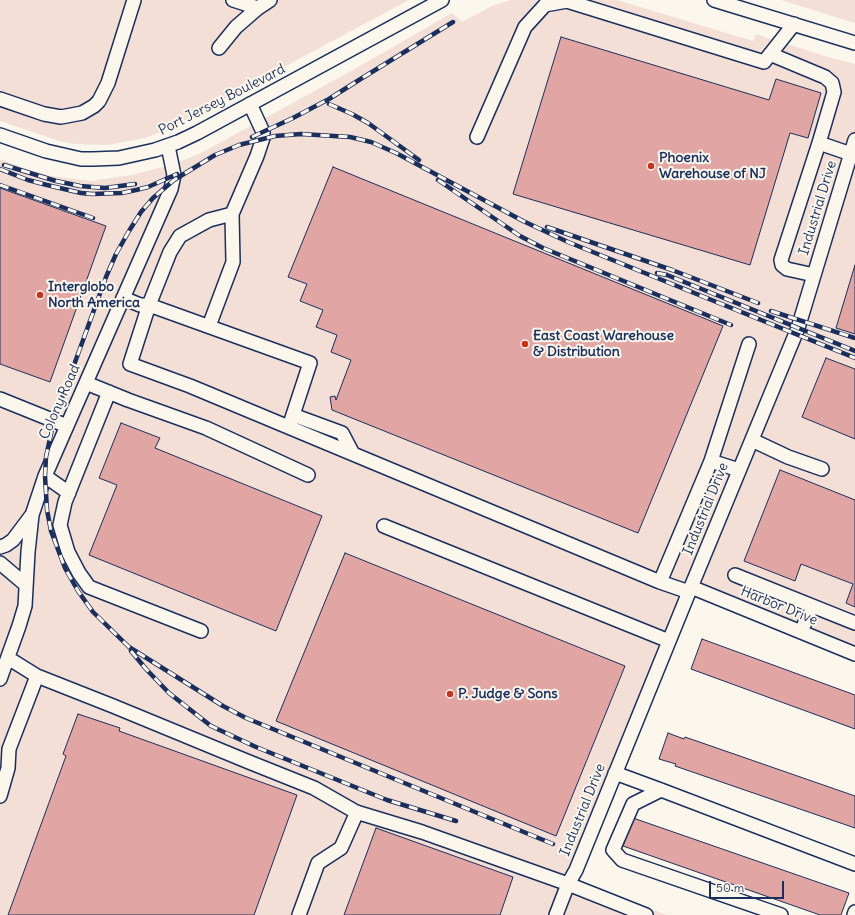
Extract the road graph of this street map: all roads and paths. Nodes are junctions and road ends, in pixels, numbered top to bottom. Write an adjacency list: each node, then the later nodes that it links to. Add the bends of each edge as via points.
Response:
1 (134, 0): 11 (street, via 108,83 94,106 82,113 61,117)
2 (233, 0): 6 (street)
3 (270, 0): 6 (street)
4 (442, 0): 12 (street, Port Jersey Boulevard)
5 (714, 0): 7 (street)
6 (258, 8): 9 (street, via 236,27)
7 (794, 24): 8 (street); 10 (street)
8 (855, 43)
9 (218, 48)
10 (770, 54): 14 (street, via 764,62 567,1 545,5 525,27); 16 (street, via 832,83 834,92)
11 (0, 99)
12 (250, 104): 17 (street, Port Jersey Boulevard); 19 (street, via 263,132 263,138)
13 (0, 135): 17 (street, Port Jersey Boulevard, via 56,154 87,159 125,157)
14 (477, 137)
15 (855, 140): 18 (street, Industrial Drive)
16 (818, 143): 18 (street); 20 (street, via 781,260 787,269)
17 (168, 146): 21 (street, Colony Road, via 174,180)
18 (851, 154): 20 (street, Industrial Drive)
19 (232, 214): 22 (street, via 210,220 180,236 170,252); 23 (street, via 233,262)
20 (814, 275): 31 (street, Industrial Drive, via 798,328)
21 (123, 298): 22 (street, via 140,305); 25 (street, Colony Road)
22 (149, 305): 23 (street); 30 (street, Harbor Drive, via 130,364)
23 (209, 326): 28 (street, via 310,363)
24 (749, 344): 33 (street)
25 (86, 383): 26 (street); 29 (street, Colony Road)
26 (109, 392): 36 (street, via 206,428); 38 (street)
27 (0, 399): 29 (street)
28 (293, 415): 30 (street); 32 (street, via 342,433)
29 (67, 426): 37 (street, Colony Road)
30 (289, 427): 32 (street, Harbor Drive)
31 (752, 440): 34 (street, via 788,458); 35 (street, Industrial Drive)
32 (353, 454): 44 (street, Harbor Drive)
33 (710, 460): 35 (street); 44 (street)
34 (822, 469)
35 (739, 470): 46 (street, Industrial Drive)
36 (308, 475)
37 (45, 476): 38 (street); 39 (street, Colony Road)
38 (68, 493): 49 (street, via 60,525 68,552 89,587)
39 (32, 515): 41 (street, via 13,540); 45 (street, Colony Road)
40 (384, 526): 51 (street)
41 (0, 547)
42 (0, 563): 45 (street)
43 (735, 575): 47 (street)
44 (660, 582): 46 (street, Harbor Drive)
45 (26, 585): 53 (street, Colony Road, via 24,606)
46 (690, 589): 50 (street, Harbor Drive); 51 (street, Industrial Drive)
47 (812, 606): 48 (street); 50 (street)
48 (855, 623)
49 (201, 631)
50 (801, 632): 52 (street, Harbor Drive)
51 (669, 640): 56 (street, Industrial Drive)
52 (855, 654)
53 (8, 658): 54 (street); 55 (street, Colony Road)
54 (37, 676): 58 (street, via 9,749 8,768); 59 (street, via 314,788)
55 (0, 680)
56 (615, 773): 57 (street); 61 (street, Industrial Drive)
57 (661, 790): 60 (street); 66 (street, via 633,804 613,850 622,860)
58 (0, 796)
59 (357, 812): 61 (street, via 422,832); 63 (street, via 341,848 318,863)
60 (855, 864)
61 (568, 884): 64 (street, Industrial Drive); 65 (street)
62 (855, 912): 67 (street)
63 (299, 915)
64 (556, 915)
65 (646, 915)
66 (781, 915)
67 (854, 915)

